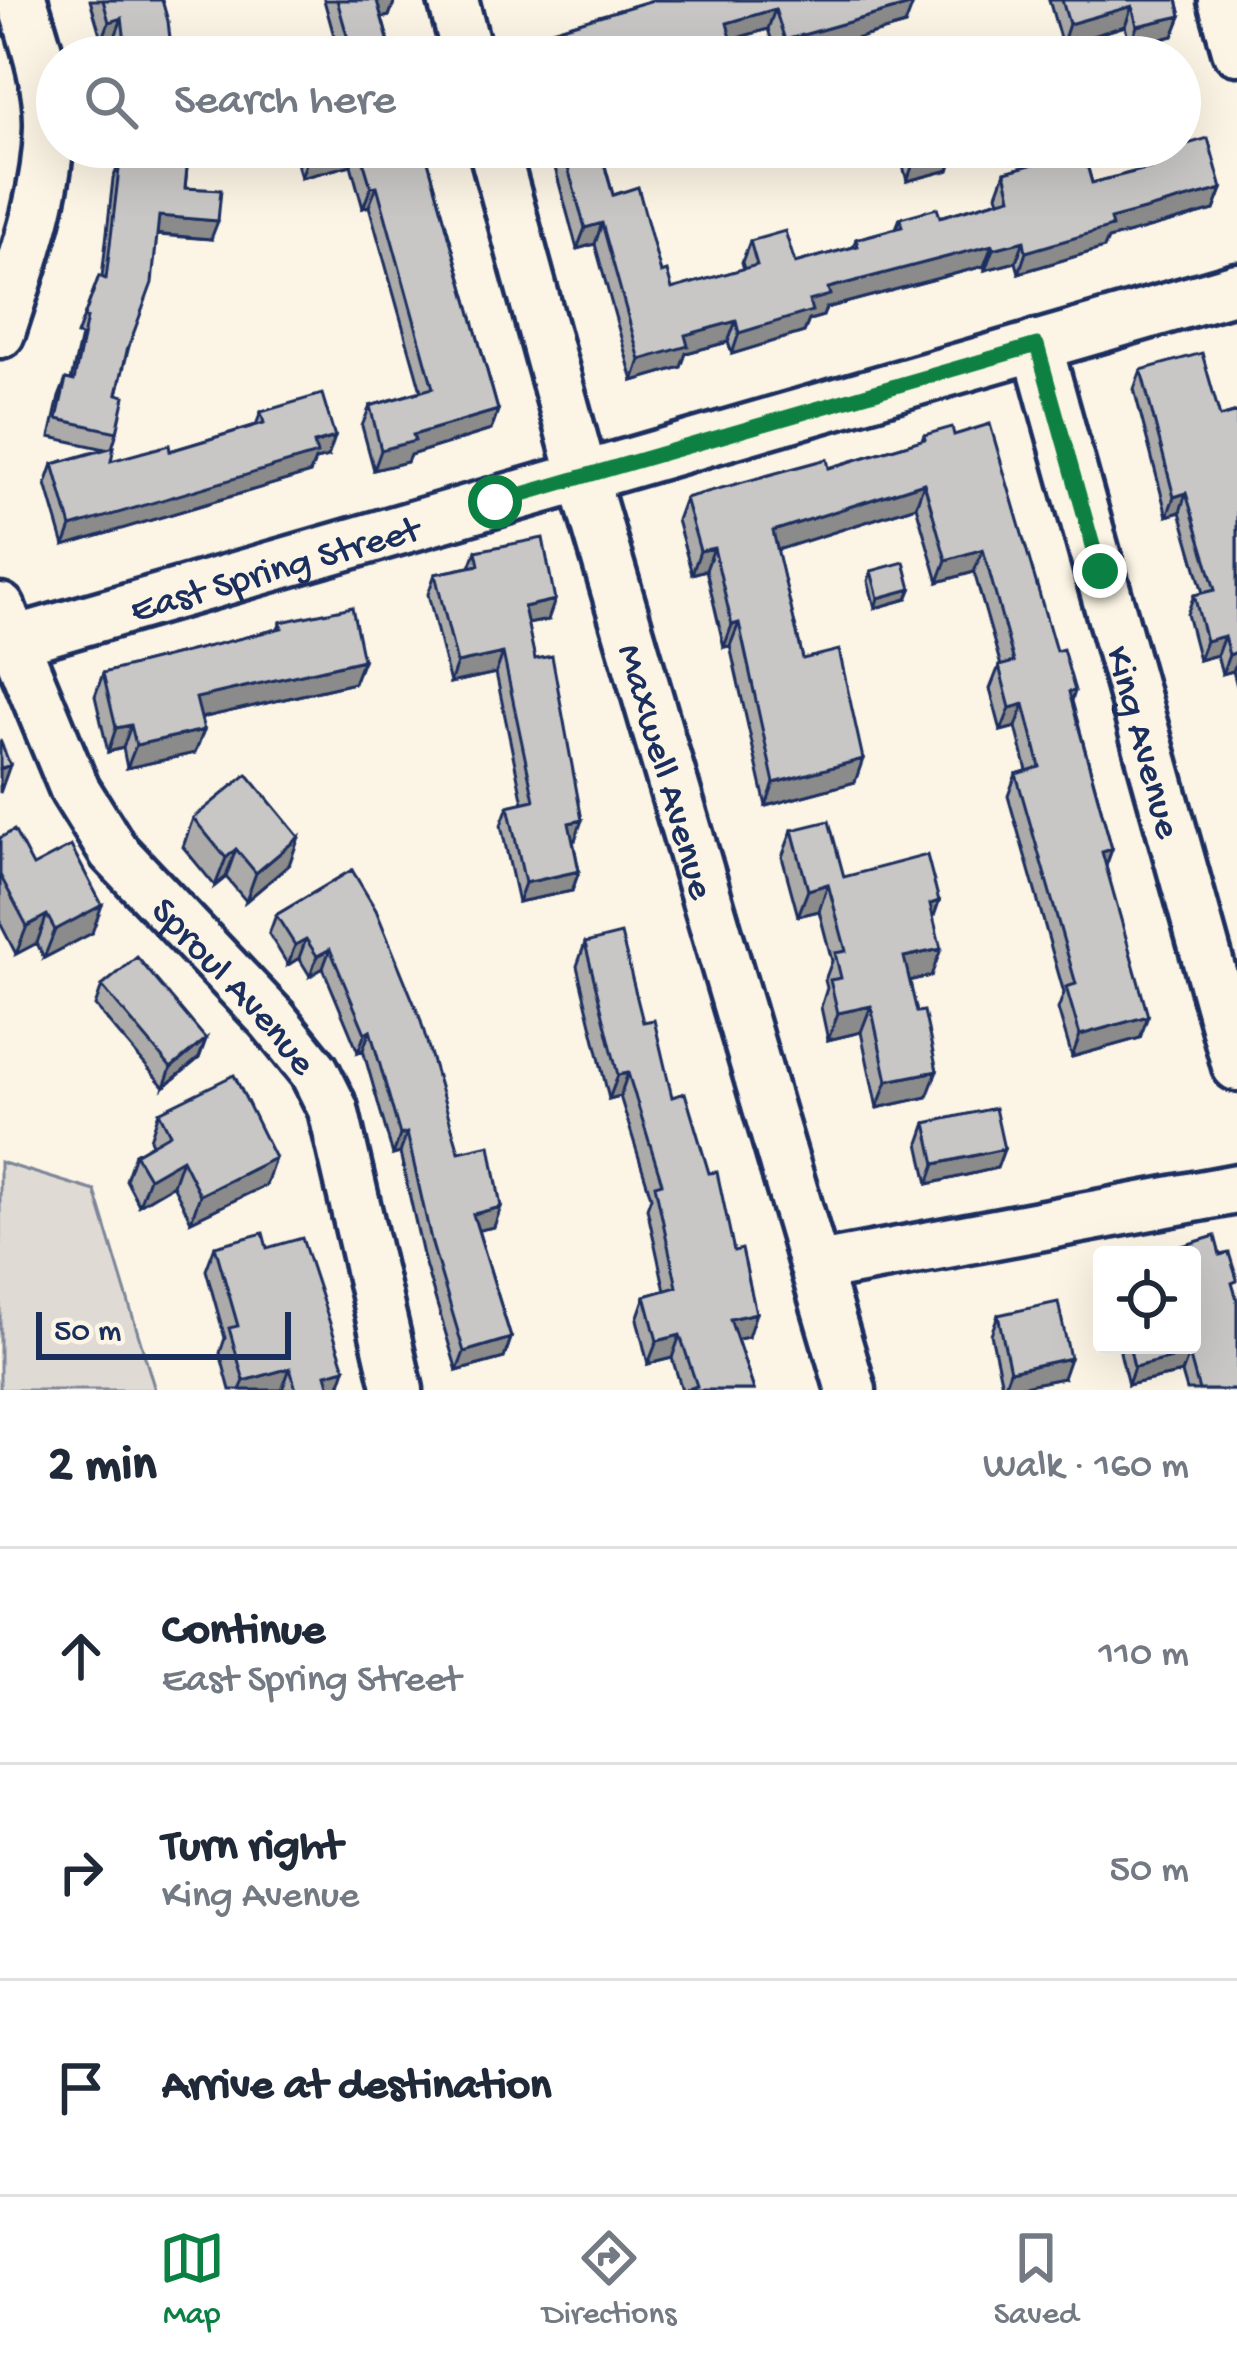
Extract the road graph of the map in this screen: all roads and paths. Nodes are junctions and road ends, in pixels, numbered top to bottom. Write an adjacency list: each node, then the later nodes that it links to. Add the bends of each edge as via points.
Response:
1 (22, 0): 6 (street)
2 (453, 0): 4 (street)
3 (1223, 0): 5 (street)
4 (463, 36)
5 (1237, 50)
6 (36, 62)
7 (44, 168): 10 (street)
8 (499, 168): 12 (street, Maxwell Avenue)
9 (1237, 288): 11 (street, East Spring Street)
10 (0, 333)
11 (1037, 345): 12 (street, East Spring Street); 14 (street, King Avenue)
12 (583, 477): 13 (street, East Spring Street); 16 (street, Maxwell Avenue)
13 (4, 631): 17 (street, Sproul Avenue, via 75,790 113,851 314,1071 333,1109)
14 (1237, 1066)
15 (1237, 1189): 16 (street)
16 (818, 1267): 18 (street, Maxwell Avenue)
17 (398, 1390)
18 (851, 1390)

